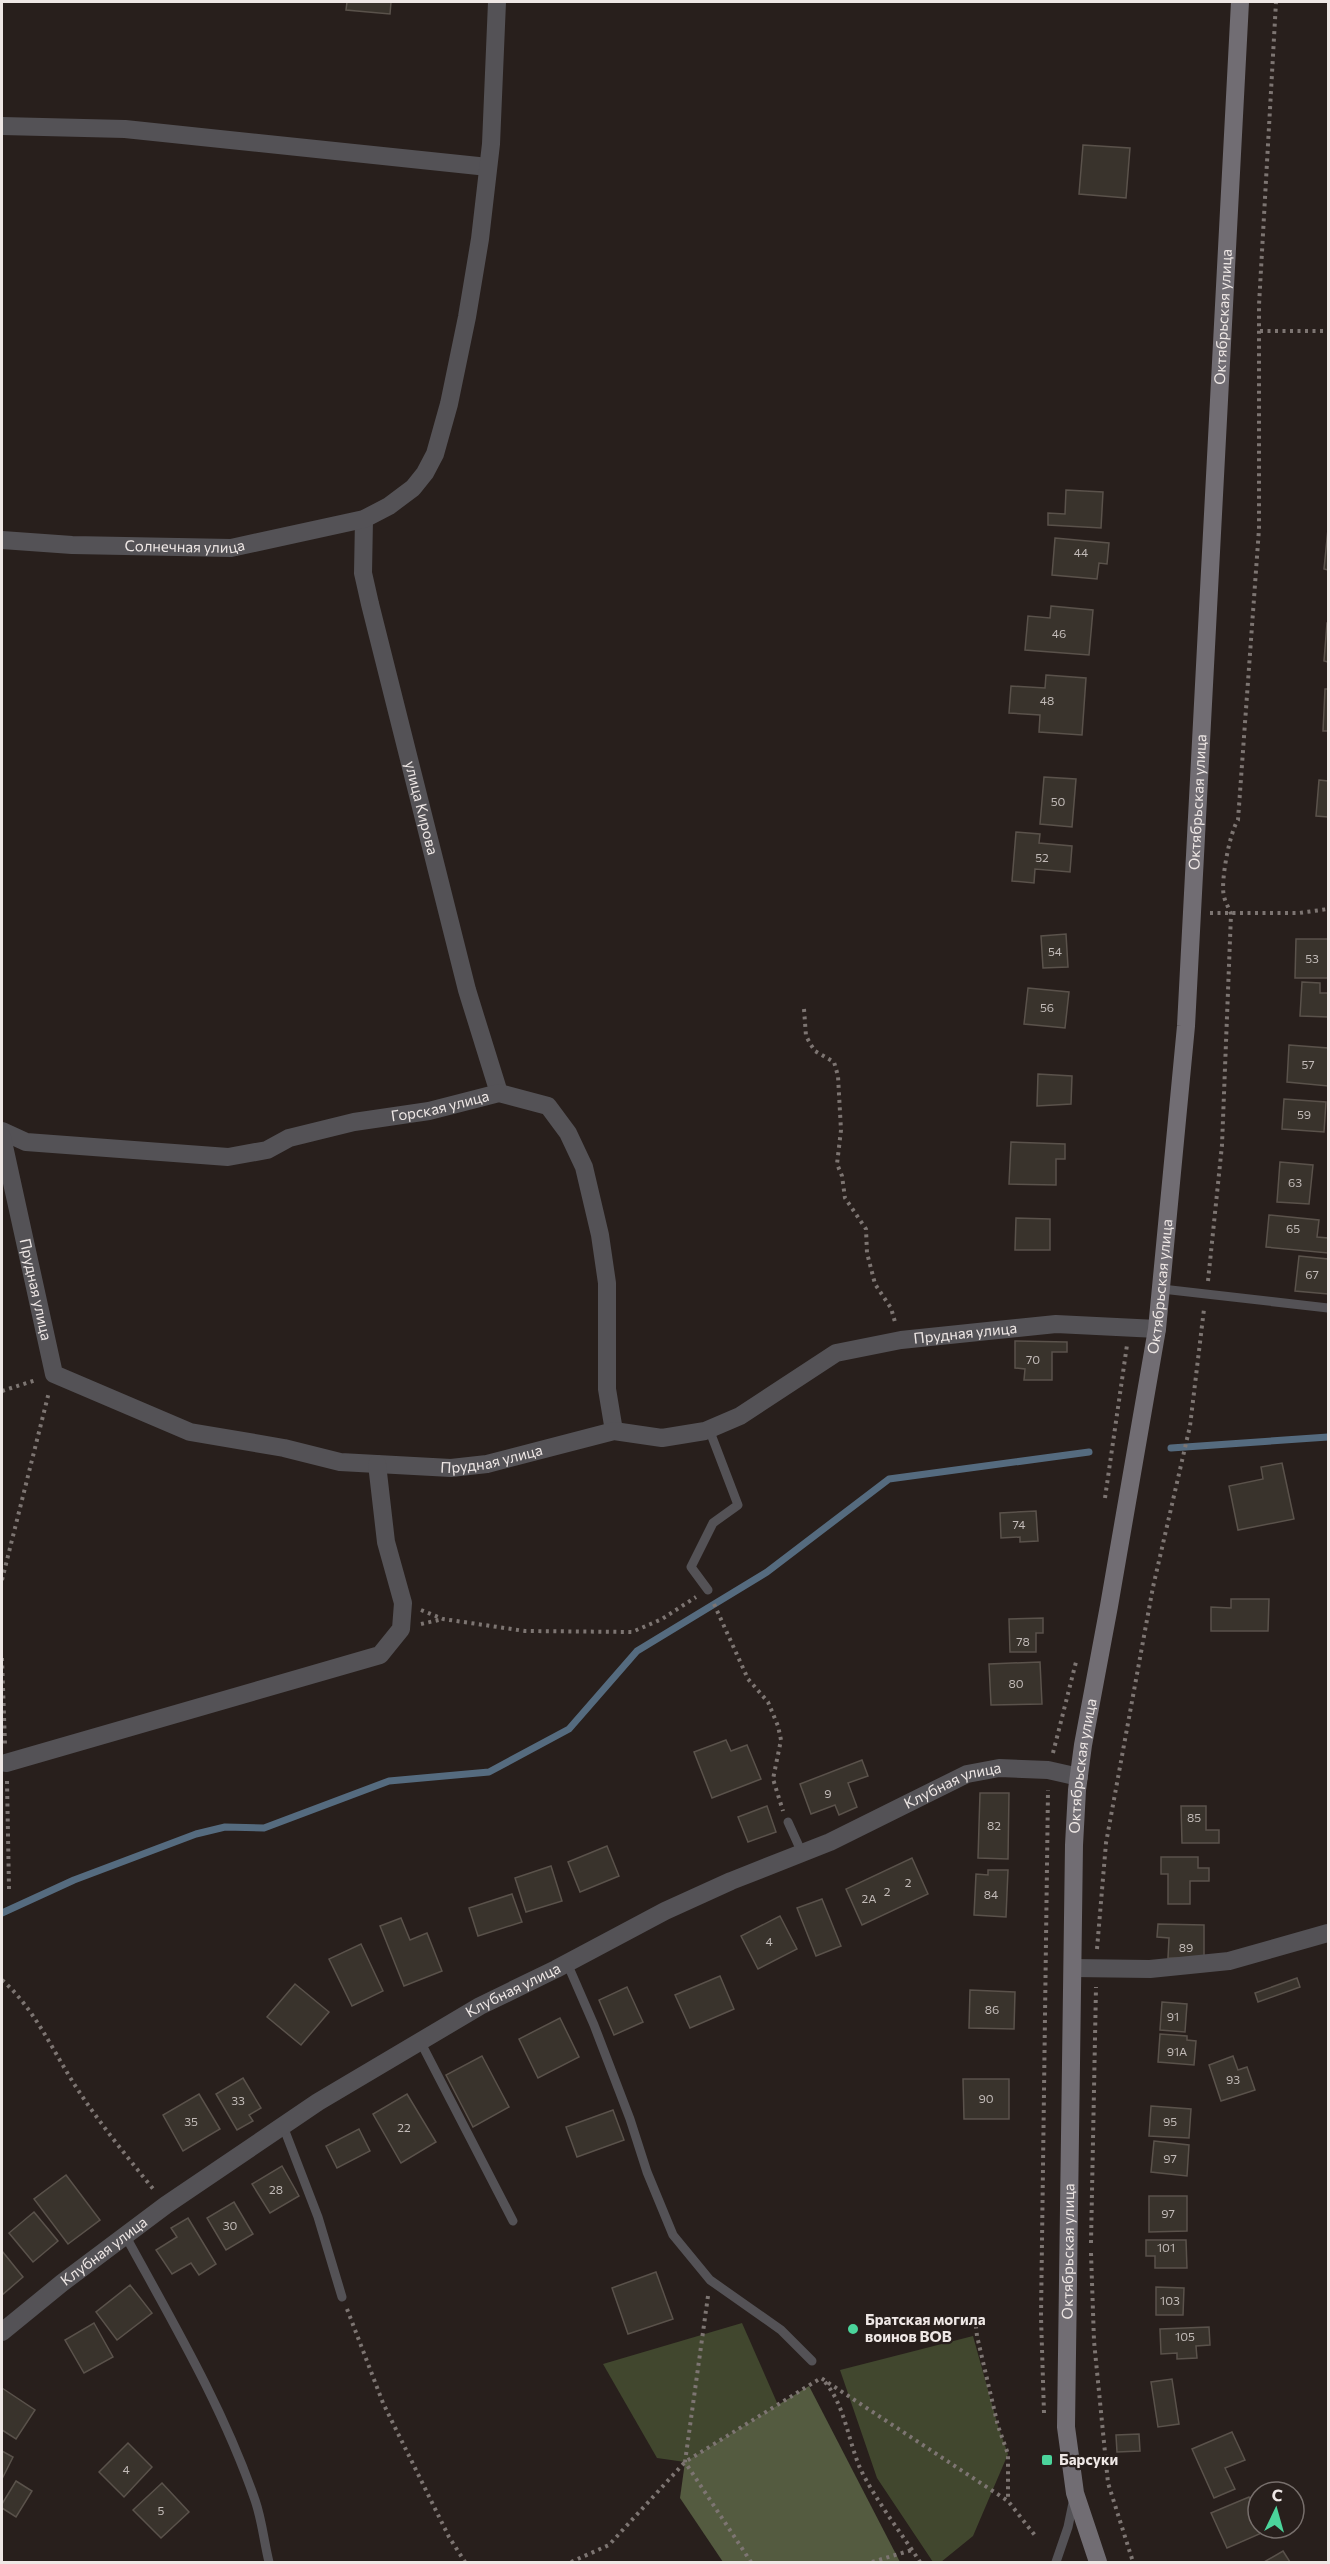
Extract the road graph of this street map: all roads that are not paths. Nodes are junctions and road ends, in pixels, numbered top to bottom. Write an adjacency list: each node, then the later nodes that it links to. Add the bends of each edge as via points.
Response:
1 (497, 2): 4 (street, Солнечная улица)
2 (1240, 2): 10 (main road, Октябрьская улица, via 1186,1026)
3 (2, 126): 4 (street, via 125,129)
4 (489, 166): 5 (street, Солнечная улица, via 468,317 435,454 413,488)
5 (364, 519): 6 (street, Солнечная улица, via 231,548); 7 (street, улица Кирова, via 363,573 370,604 467,990)
6 (2, 540)
7 (500, 1092): 8 (street, Горская улица, via 429,1111 354,1122 289,1138 267,1150 228,1157 26,1142); 14 (street, Горская улица, via 548,1106 568,1133 584,1167 607,1283 607,1389)
8 (2, 1131)
9 (2, 1137): 15 (street, Прудная улица, via 54,1374 190,1432 340,1462)
10 (1162, 1289): 11 (lane); 12 (main road, Октябрьская улица)
11 (1329, 1308)
12 (1156, 1329): 13 (street, Прудная улица, via 1056,1324 901,1340 836,1353 758,1406); 18 (main road, Октябрьская улица)
13 (709, 1429): 14 (street, Прудная улица, via 662,1438); 16 (lane, via 738,1505 713,1523 692,1567)
14 (614, 1431): 15 (street, Прудная улица, via 487,1464 451,1468)
15 (377, 1464): 17 (street, via 386,1542 403,1603 401,1629 380,1655)
16 (708, 1590)
17 (6, 1763)
18 (1079, 1777): 20 (street, Клубная улица, via 1048,1770 999,1768 967,1774); 23 (main road, Октябрьская улица)
19 (788, 1822): 20 (lane)
20 (802, 1853): 22 (street, Клубная улица, via 665,1911)
21 (1329, 1933): 23 (street, via 1229,1961 1170,1968)
22 (567, 1963): 24 (street, Клубная улица); 30 (lane, via 673,2235 710,2280 781,2330)
23 (1073, 1968): 31 (main road, Октябрьская улица, via 1065,2385)
24 (420, 2041): 25 (street, Клубная улица); 26 (lane)
25 (284, 2126): 27 (street, Клубная улица); 28 (lane, via 318,2217)
26 (513, 2221)
27 (125, 2235): 29 (street, Клубная улица); 32 (lane, via 194,2361 234,2446 256,2502)
28 (342, 2298)
29 (2, 2332)
30 (812, 2361)
31 (1075, 2493): 33 (lane); 34 (main road, Октябрьская улица)
32 (268, 2562)
33 (1056, 2562)
34 (1098, 2562)

